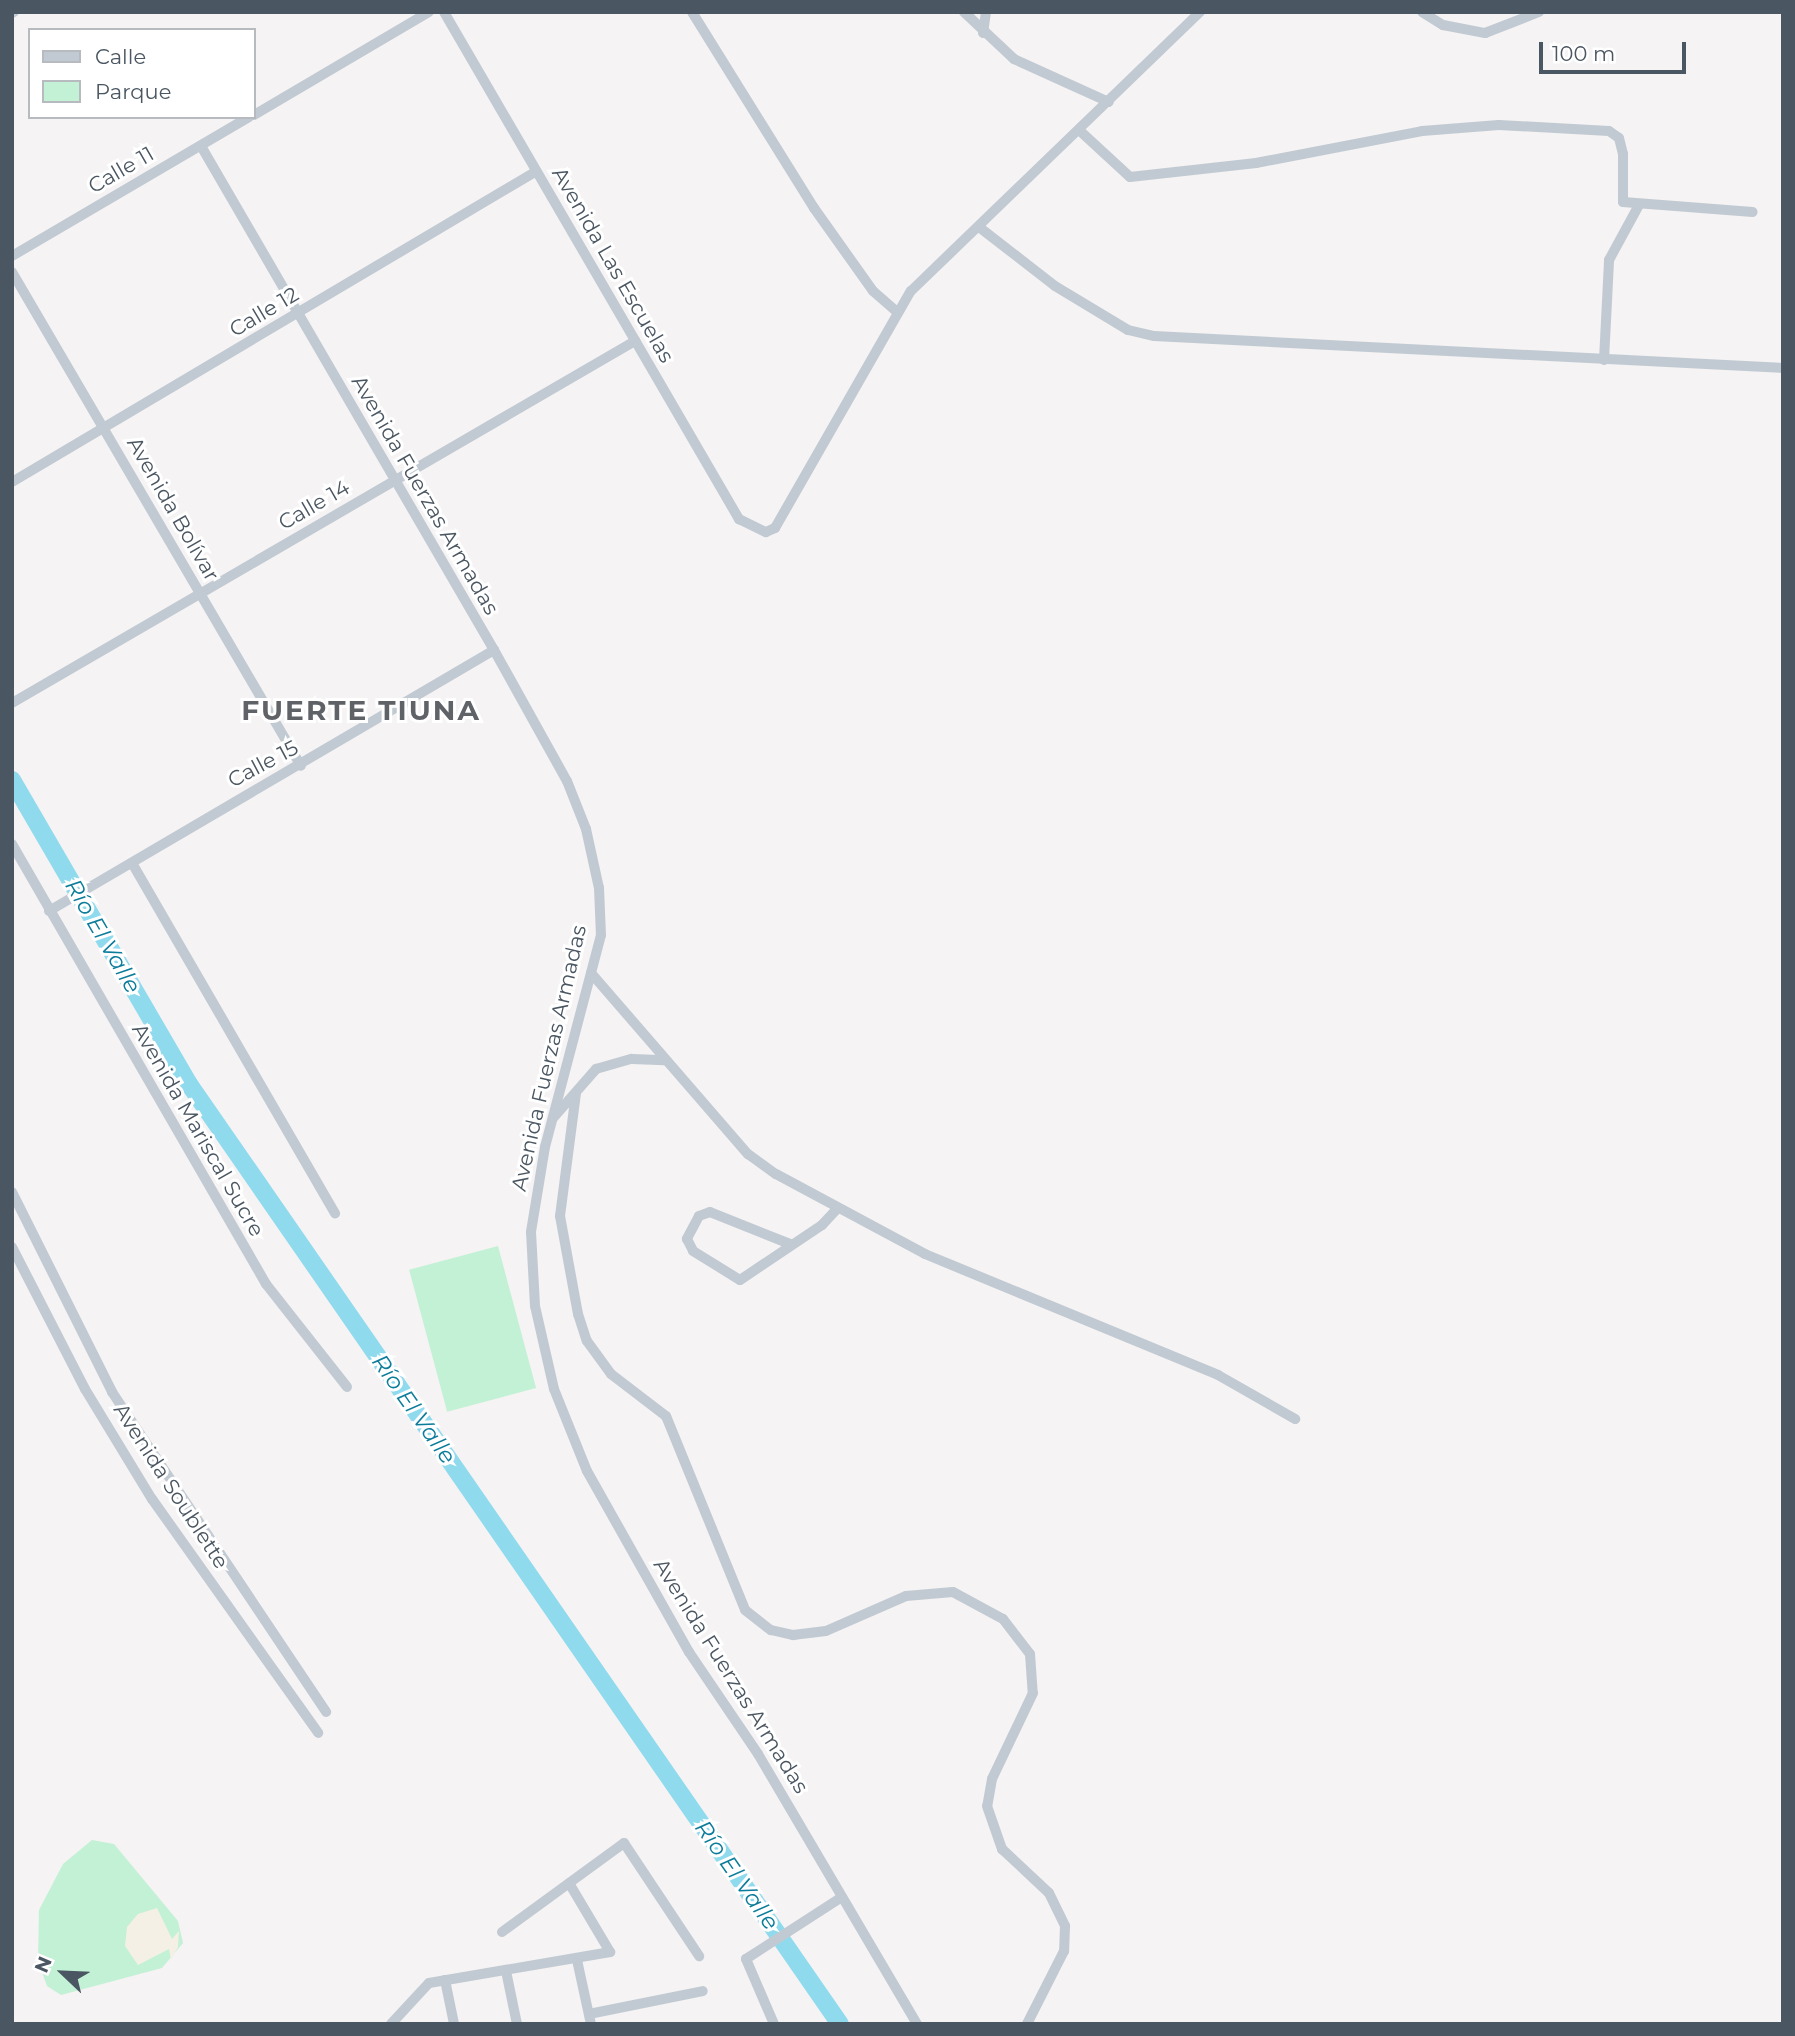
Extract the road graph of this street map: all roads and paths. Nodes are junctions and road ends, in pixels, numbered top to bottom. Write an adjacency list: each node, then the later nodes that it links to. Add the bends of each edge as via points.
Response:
1 (429, 12): 11 (street, Calle 11)
2 (444, 12): 15 (street, Avenida Las Escuelas)
3 (692, 12): 21 (street, via 814,208 873,292)
4 (964, 12): 9 (street)
5 (985, 12): 9 (street)
6 (1200, 12): 10 (street)
7 (1422, 12): 8 (street, via 1443,25 1485,33)
8 (1539, 12)
9 (983, 33): 10 (street, via 1014,59)
10 (1109, 102): 13 (street)
11 (256, 114)
12 (247, 119): 14 (street, Calle 11)
13 (1079, 130): 16 (street, via 1130,177 1256,163 1422,131 1499,125 1609,131 1619,138 1623,154 1623,202); 18 (street)
14 (201, 146): 19 (street, Calle 11); 22 (street, Avenida Fuerzas Armadas)
15 (535, 172): 22 (street, Calle 12); 23 (street, Avenida Las Escuelas)
16 (1639, 205): 17 (street); 24 (street, via 1609,260)
17 (1753, 212)
18 (979, 228): 21 (street, via 923,276); 24 (street, via 1055,285 1128,330 1154,336)
19 (12, 256)
20 (12, 272): 26 (street, Avenida Bolívar)
21 (896, 311): 23 (street, Avenida Las Escuelas, via 775,528 756,530 739,519)
22 (298, 314): 26 (street, Calle 12); 27 (street, Avenida Fuerzas Armadas)
23 (635, 341): 27 (street, Calle 14)
24 (1604, 360): 25 (street)
25 (1783, 368)
26 (105, 431): 28 (street, Calle 12); 29 (street, Avenida Bolívar)
27 (394, 481): 29 (street, Calle 14); 30 (street, Avenida Fuerzas Armadas)
28 (12, 482)
29 (200, 593): 31 (street, Calle 14); 32 (street, Avenida Bolívar)
30 (494, 650): 32 (street, Calle 15); 36 (street, Avenida Fuerzas Armadas, via 567,781 586,829 599,888 601,936)
31 (12, 703)
32 (301, 766): 34 (street, Calle 15)
33 (12, 844): 35 (street, Avenida Mariscal Sucre)
34 (132, 863): 35 (street, Calle 15); 42 (street)
35 (50, 911): 45 (street, Avenida Mariscal Sucre, via 266,1284)
36 (591, 973): 37 (street); 39 (street, Avenida Fuerzas Armadas)
37 (665, 1060): 38 (street, via 632,1059 596,1069); 41 (street, via 748,1154)
38 (576, 1093): 39 (street); 63 (street, via 559,1216 578,1314 587,1341 611,1374 666,1416 745,1610 771,1630 793,1634 825,1631 906,1596 953,1592 1003,1619 1030,1654 1033,1693 992,1779 988,1805 997,1842 1054,1900 1067,1932 1064,1951)
39 (553, 1118): 50 (street, Avenida Fuerzas Armadas, via 531,1232 535,1306 554,1389 587,1471 689,1652)
40 (12, 1192): 47 (street, via 112,1392)
41 (837, 1209): 43 (street); 46 (street, via 925,1254 1218,1375)
42 (335, 1213)
43 (790, 1244): 43 (street, via 740,1280 693,1251 687,1239 699,1216 710,1212)
44 (12, 1247): 48 (street, Avenida Soublette, via 85,1389 152,1499)
45 (348, 1387)
46 (1295, 1419)
47 (326, 1712)
48 (318, 1733)
49 (569, 1884): 51 (street); 52 (street, via 624,1843); 53 (street, via 610,1952)
50 (842, 1897): 61 (street, via 750,1957); 62 (street, Avenida Fuerzas Armadas)
51 (502, 1931)
52 (699, 1956)
53 (578, 1960): 54 (street); 57 (street)
54 (506, 1971): 55 (street); 60 (street)
55 (445, 1980): 58 (street, via 429,1983); 59 (street)
56 (703, 1991): 57 (street)
57 (590, 2019)
58 (391, 2024)
59 (454, 2024)
60 (517, 2024)
61 (774, 2024)
62 (917, 2024)
63 (1027, 2024)

